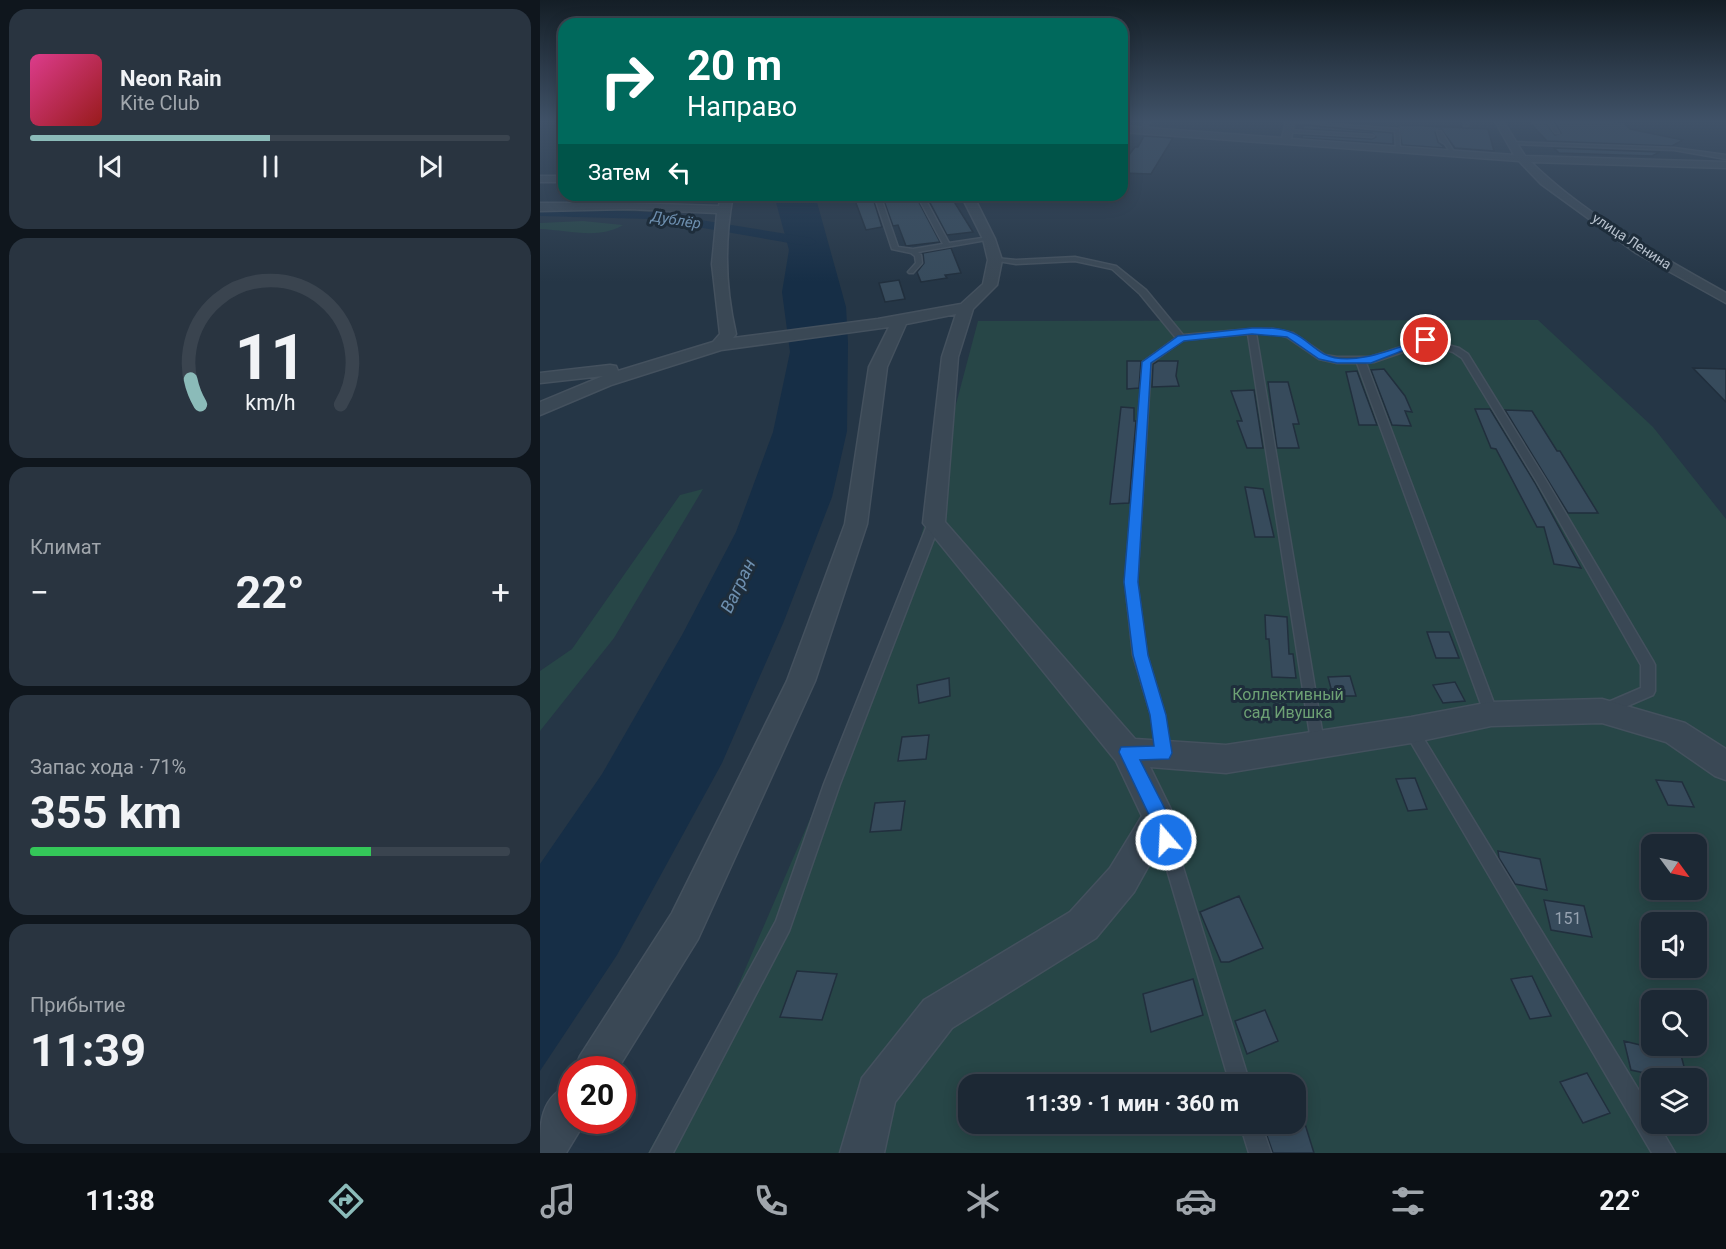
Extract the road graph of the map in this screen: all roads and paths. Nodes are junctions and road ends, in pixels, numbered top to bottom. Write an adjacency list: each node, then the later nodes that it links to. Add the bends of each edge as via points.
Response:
1 (1538, 175): 15 (street, улица Ленина, via 1641,250)
2 (540, 179): 3 (street)
3 (558, 179)
4 (725, 201): 9 (street)
5 (880, 201): 12 (lane, via 895,249)
6 (923, 201): 11 (lane)
7 (970, 201): 10 (street)
8 (540, 207): 9 (street, via 629,206)
9 (723, 213): 20 (street, via 719,295 728,334)
10 (989, 239): 11 (lane); 13 (street)
11 (946, 244): 12 (lane)
12 (913, 251): 14 (lane, via 919,263)
13 (995, 260): 16 (street, via 990,285); 19 (lane, via 1075,259 1114,267 1143,292)
14 (911, 272)
15 (1726, 299)
16 (966, 308): 17 (street); 25 (street, via 950,357)
17 (889, 321): 20 (street); 34 (street, via 878,367 856,524 801,681 685,926)
18 (1252, 331): 19 (lane); 21 (lane, via 1290,335 1322,357); 29 (lane)
19 (1181, 338): 31 (lane, via 1146,362 1131,582 1140,655 1158,715)
20 (719, 345): 22 (street)
21 (1361, 362): 26 (lane, via 1426,340 1465,356 1648,665 1648,691); 27 (lane)
22 (660, 364): 23 (street); 24 (street, via 605,381)
23 (540, 378)
24 (540, 409)
25 (934, 523): 30 (street); 39 (lane, via 832,784 783,925)
26 (1602, 711): 27 (street); 32 (street, via 1675,732)
27 (1491, 714): 28 (street)
28 (1411, 730): 29 (street); 42 (lane)
29 (1317, 743): 31 (street, via 1227,759)
30 (1127, 752): 31 (street); 33 (street)
31 (1163, 753)
32 (1726, 766)
33 (1160, 818): 35 (lane); 40 (street, via 1122,880 1083,925 938,1014 877,1093)
34 (603, 1056)
35 (1237, 1074)
36 (558, 1125): 38 (street)
37 (1254, 1134): 41 (lane)
38 (540, 1153)
39 (661, 1153)
40 (862, 1153)
41 (1260, 1153)
42 (1664, 1153)

